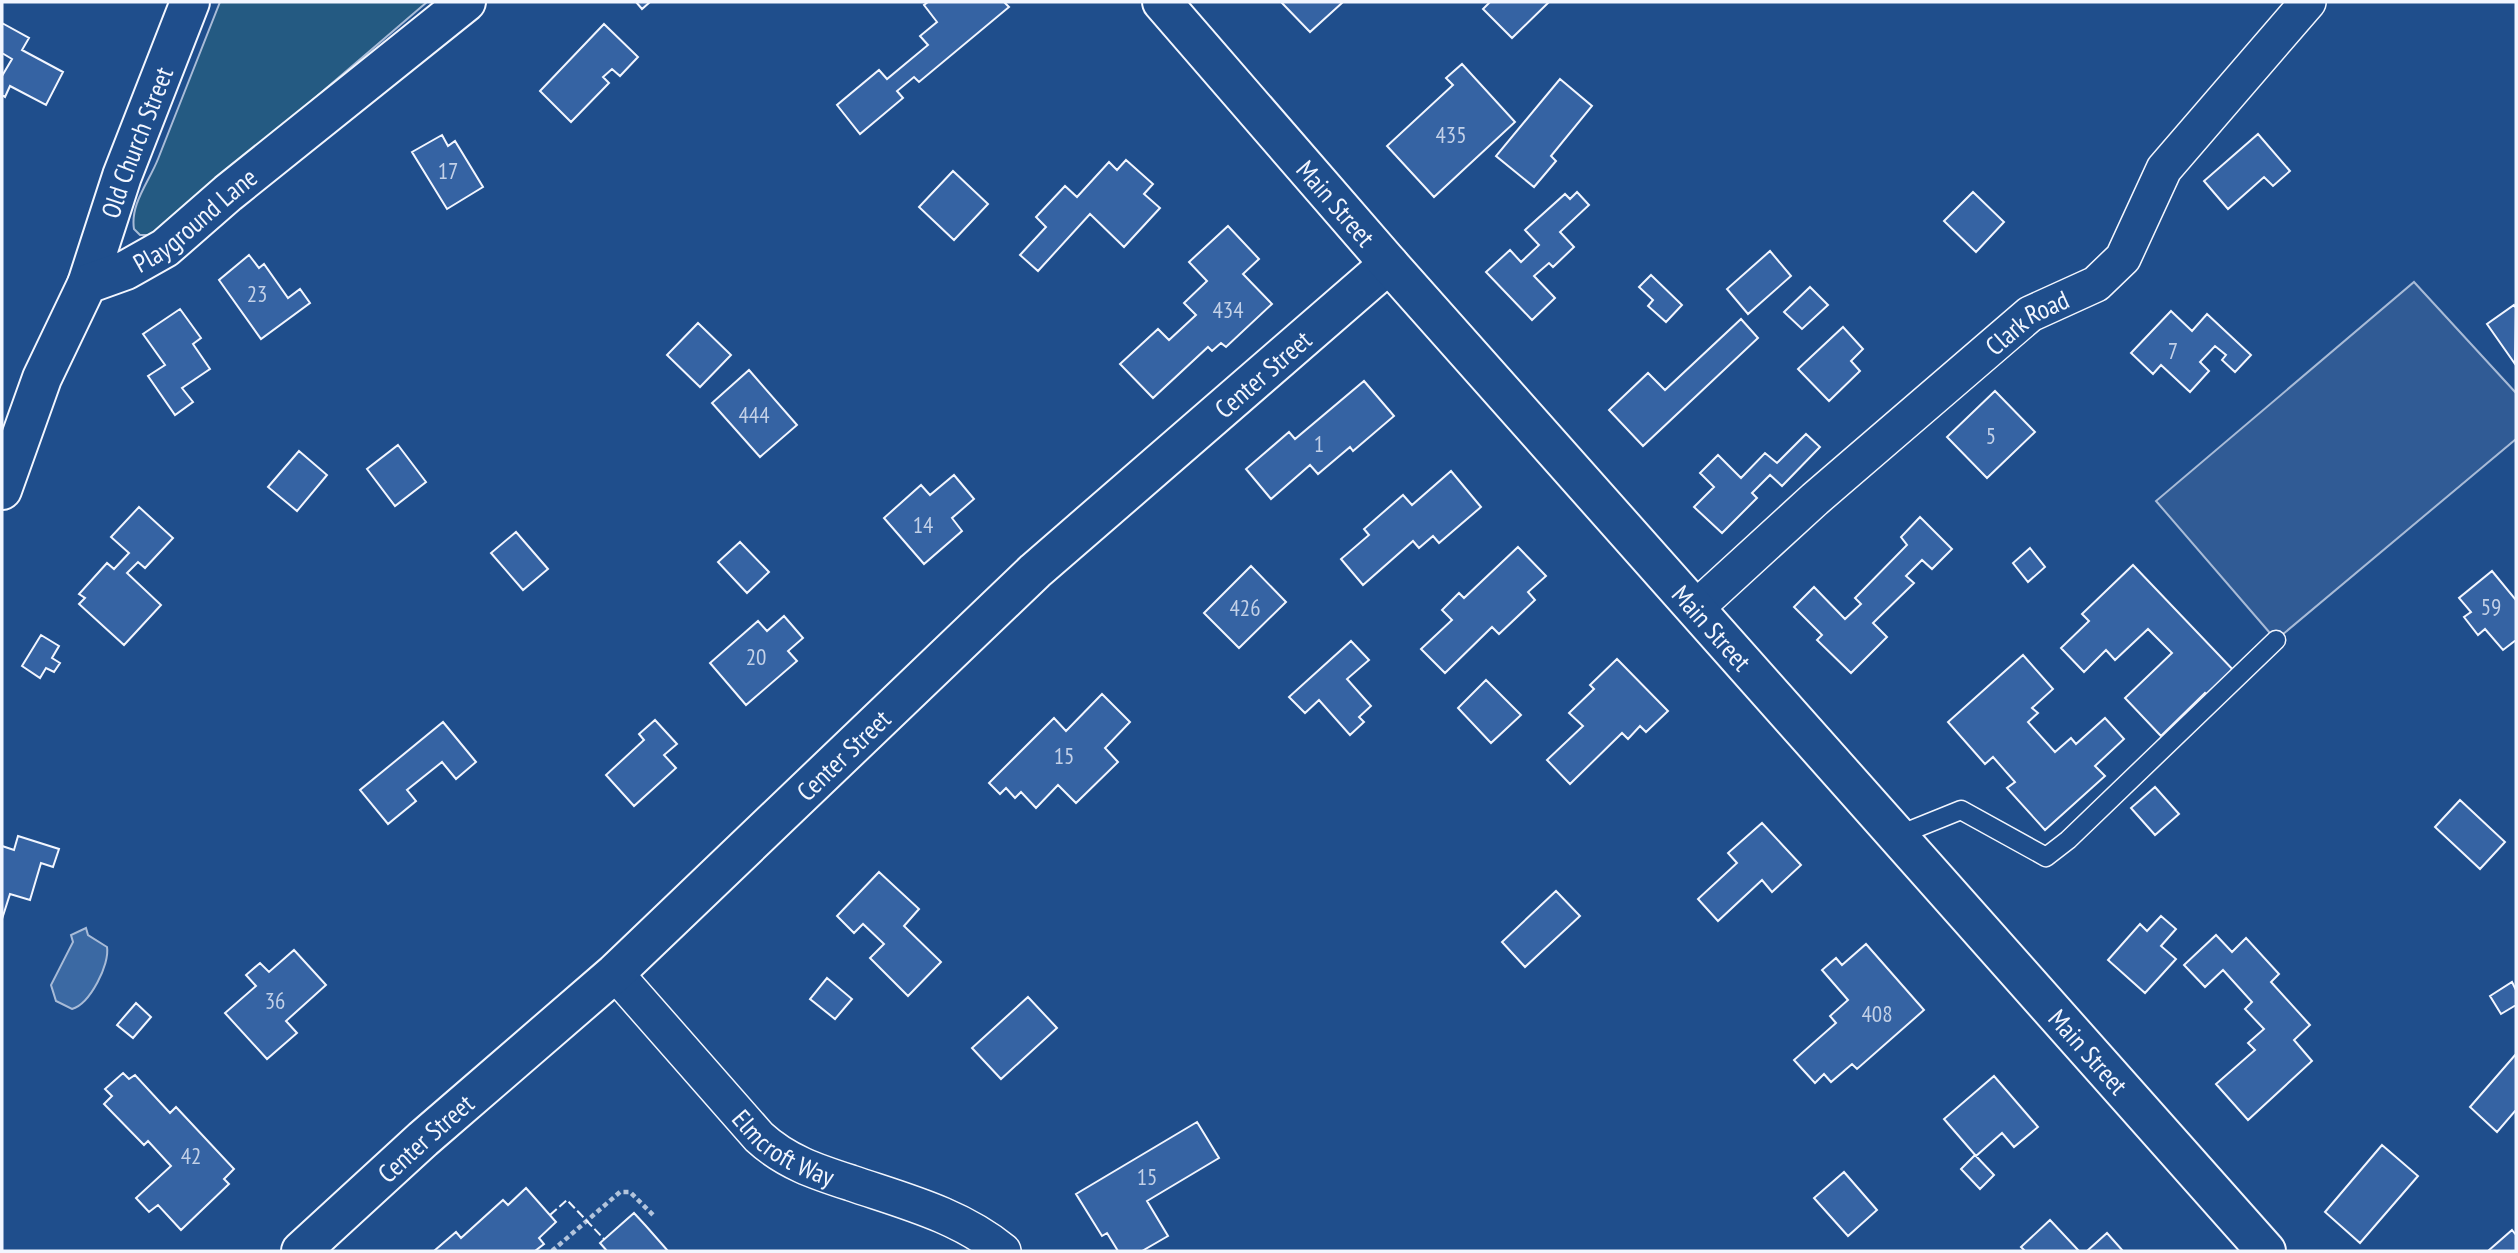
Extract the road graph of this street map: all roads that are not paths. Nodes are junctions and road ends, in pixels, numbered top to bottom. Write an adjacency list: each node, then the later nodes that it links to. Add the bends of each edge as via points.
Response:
1 (190, 2): 6 (street, Old Church Street, via 122,176)
2 (467, 2): 6 (street, Playground Lane, via 165,248)
3 (1162, 2): 5 (street, Main Street)
4 (2308, 2): 8 (street, Clark Road, via 2164,169 2123,258 2096,284 2030,314)
5 (1389, 264): 8 (street, Main Street); 11 (street, Center Street, via 1035,571)
6 (86, 284): 7 (street, via 42,378)
7 (2, 490)
8 (1696, 608): 10 (street, Main Street)
9 (2276, 640): 10 (lane, via 2046,857 1961,810)
10 (1899, 835): 14 (street, Main Street)
11 (615, 973): 12 (street, Center Street); 13 (street, Elmcroft Way, via 780,1156 942,1214)
12 (301, 1251)
13 (1003, 1251)
14 (2266, 1251)

